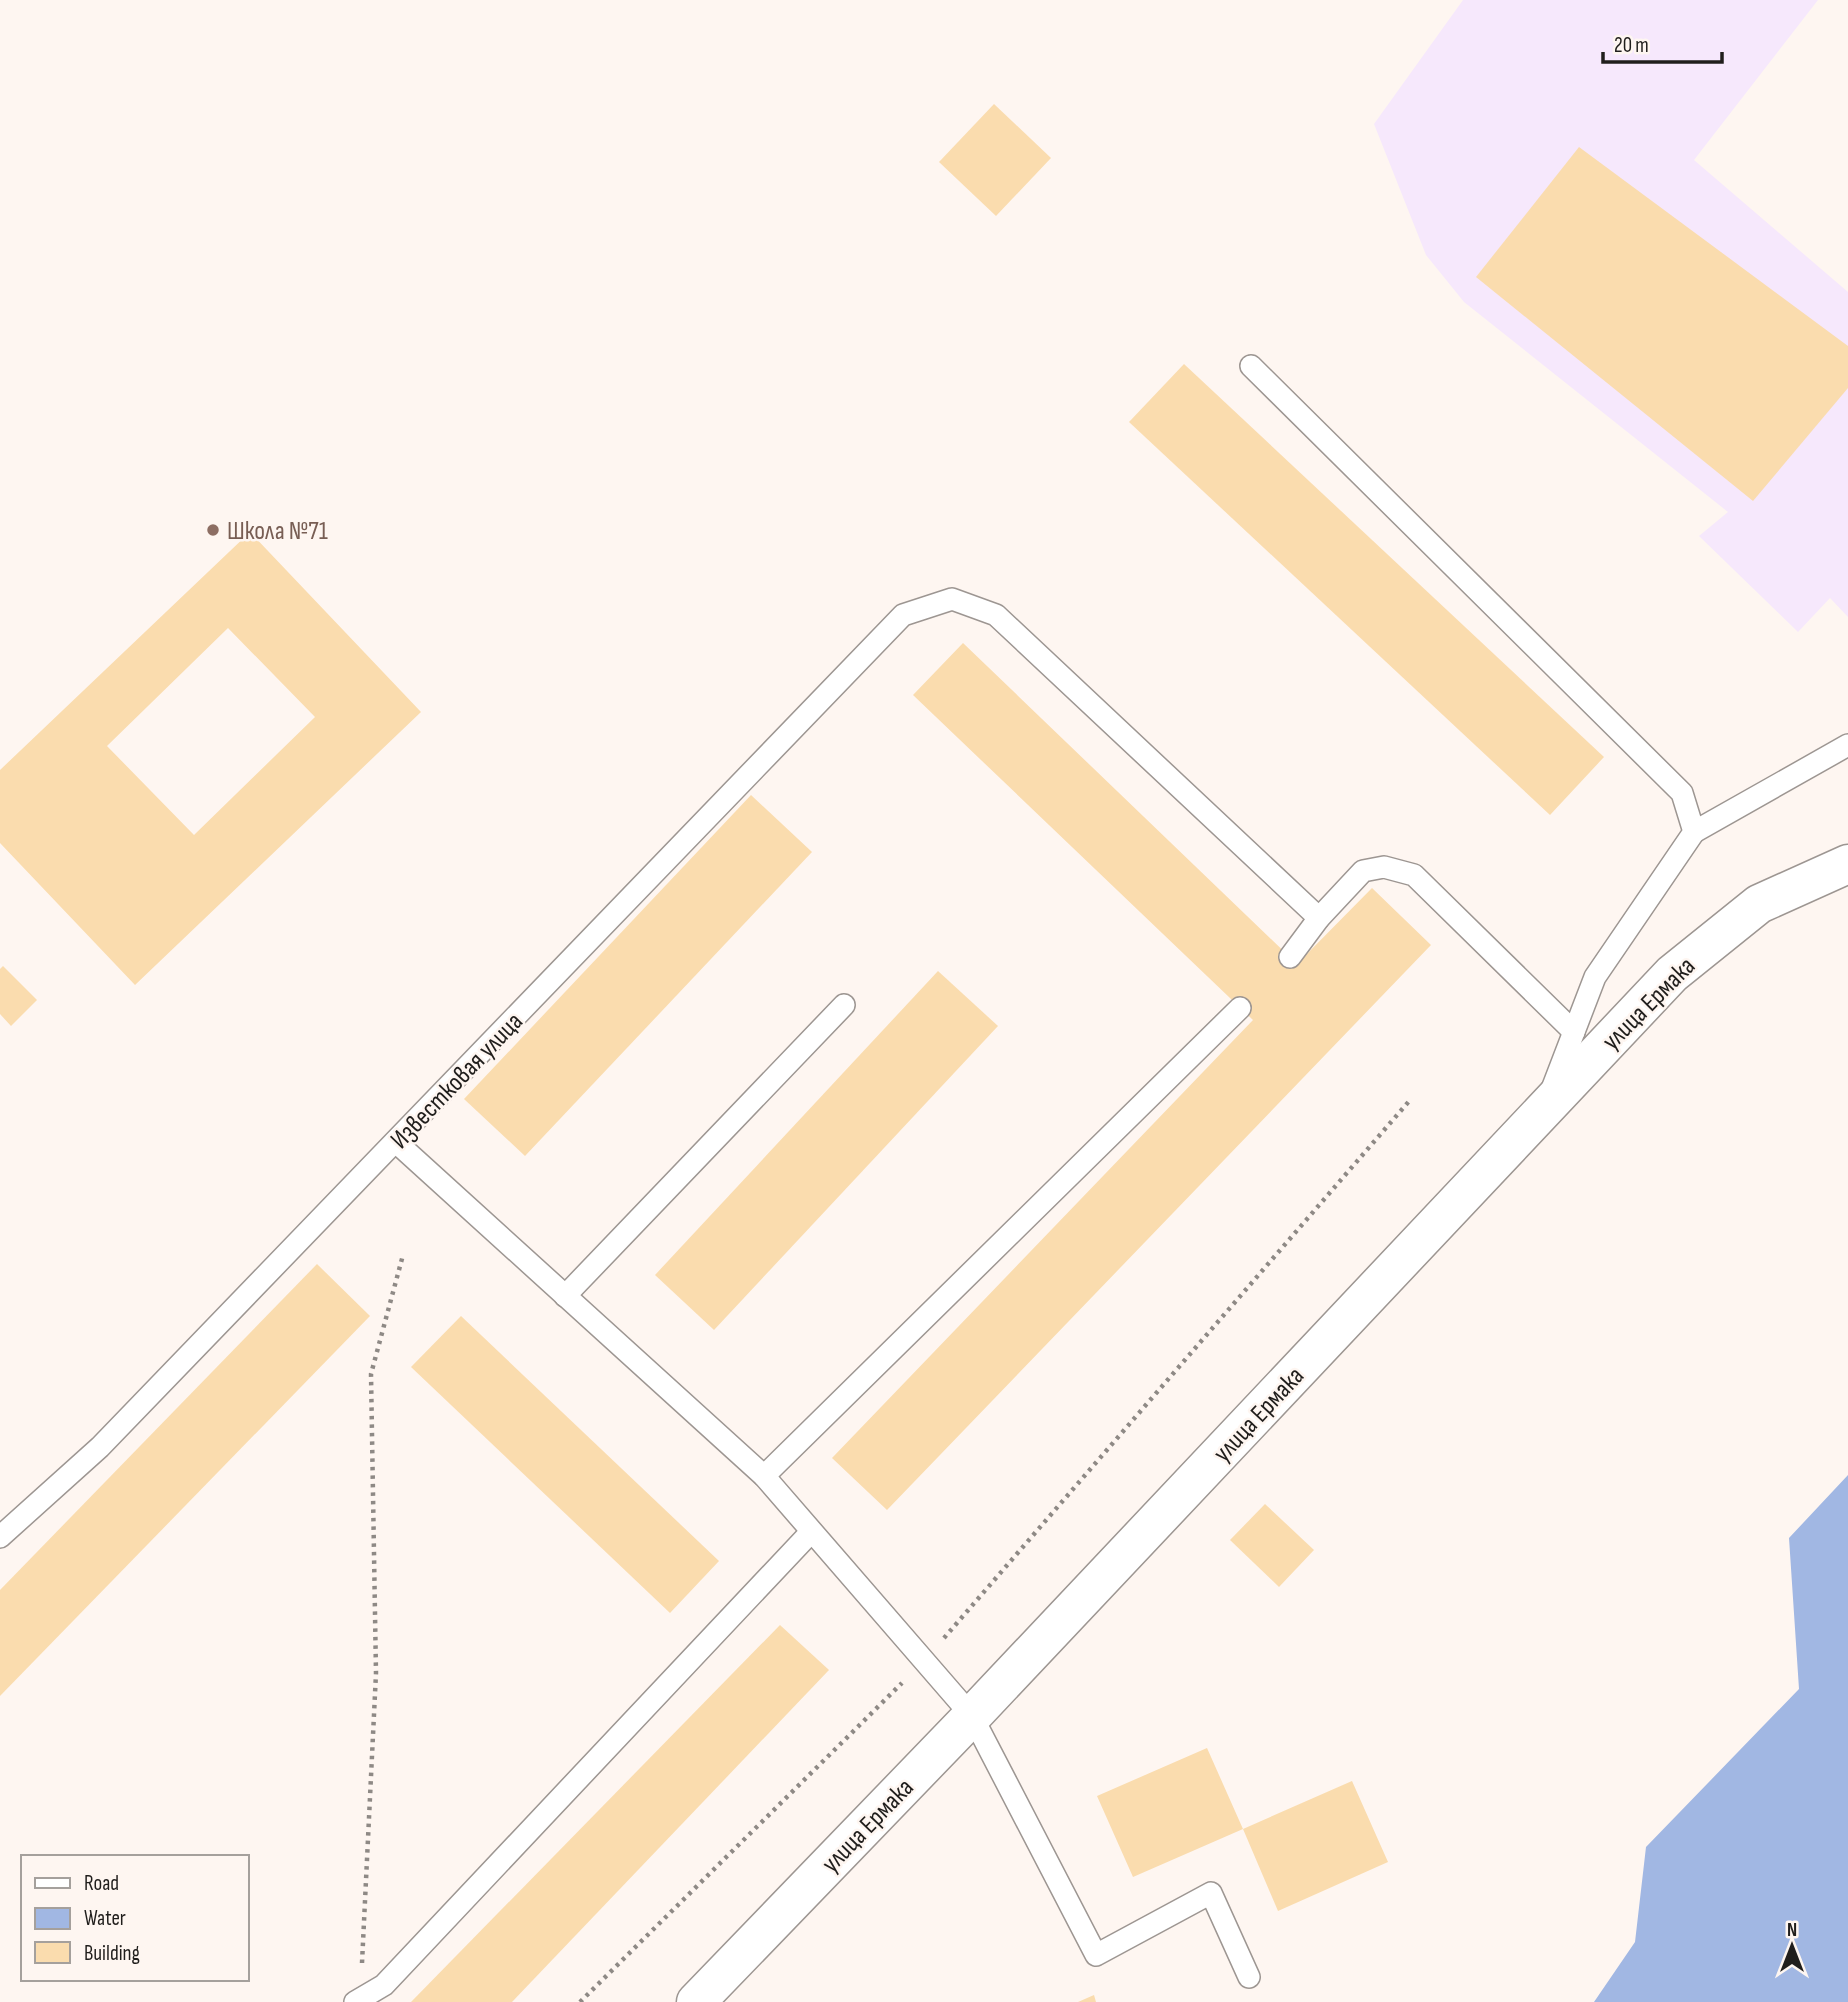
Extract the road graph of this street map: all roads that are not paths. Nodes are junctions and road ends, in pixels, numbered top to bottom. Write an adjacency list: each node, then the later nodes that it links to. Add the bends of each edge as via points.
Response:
1 (1251, 366): 3 (lane, via 1682,793)
2 (1848, 746): 3 (lane)
3 (1694, 832): 9 (lane, via 1595,977)
4 (1848, 864): 10 (street, улица Ермака, via 1759,904 1672,974)
5 (1319, 918): 6 (lane); 9 (lane, via 1363,871 1384,867 1414,875); 11 (lane, Известковая улица, via 996,615 952,599 904,615)
6 (1290, 957)
7 (844, 1005): 12 (lane)
8 (1240, 1008): 13 (lane)
9 (1574, 1032): 10 (lane)
10 (1543, 1112): 16 (street, улица Ермака)
11 (396, 1142): 12 (lane); 15 (lane, Известковая улица, via 100,1447)
12 (565, 1296): 13 (lane)
13 (764, 1476): 14 (lane)
14 (811, 1532): 16 (lane); 18 (lane, via 384,1985)
15 (0, 1538)
16 (972, 1716): 17 (lane, via 1096,1955 1211,1893); 19 (street, улица Ермака)
17 (1249, 1977)
18 (356, 2001)
19 (696, 2002)

